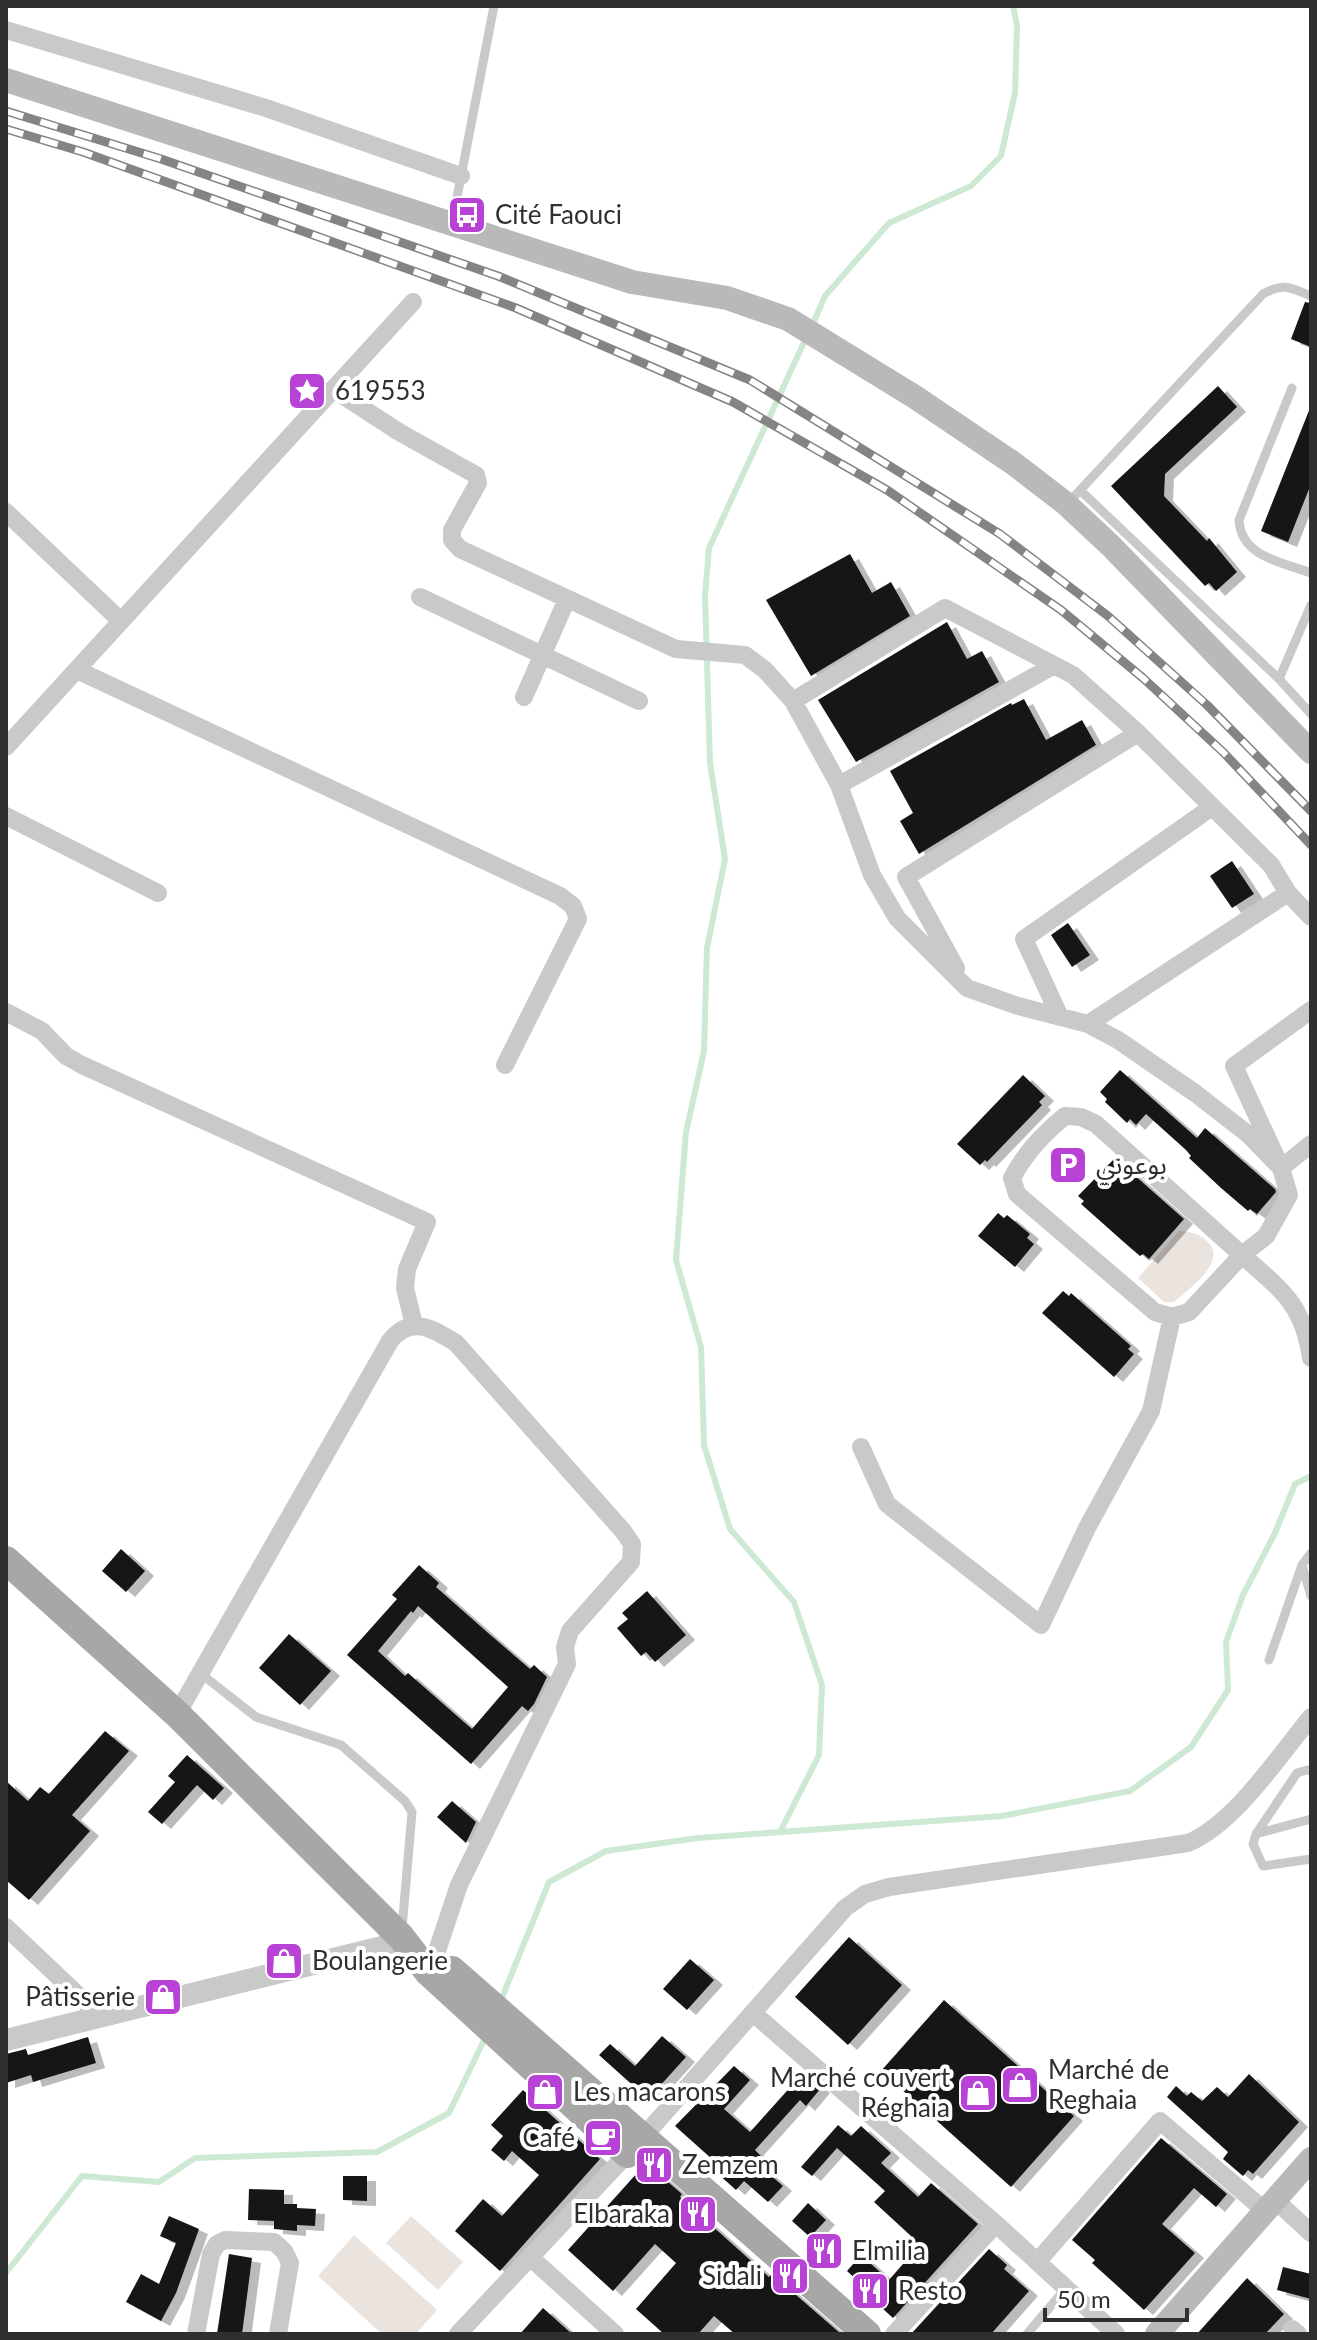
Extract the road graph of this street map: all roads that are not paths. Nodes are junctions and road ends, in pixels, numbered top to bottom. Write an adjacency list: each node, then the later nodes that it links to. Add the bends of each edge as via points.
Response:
1 (494, 6): 4 (lane)
2 (6, 30): 4 (street, via 266,108)
3 (6, 80): 5 (main road)
4 (461, 176): 5 (lane)
5 (452, 223): 10 (main road, via 632,282 727,298 788,319)
6 (1311, 296): 10 (lane, via 1290,287 1263,294)
7 (413, 302): 9 (street)
8 (1292, 388): 12 (lane, via 1239,529 1255,552)
9 (333, 389): 14 (street, via 476,475 478,483 452,530 460,549); 16 (street)
10 (1073, 497): 20 (lane); 27 (main road)
11 (6, 512): 16 (street)
12 (1311, 573)
13 (420, 597): 17 (street)
14 (567, 599): 17 (street); 23 (street, via 676,649 745,655)
15 (1311, 605): 20 (lane)
16 (121, 621): 19 (street)
17 (542, 655): 21 (street); 22 (street)
18 (1053, 666): 23 (street, via 945,608); 25 (street, via 1073,675); 28 (street)
19 (77, 670): 26 (street); 39 (street, via 573,906 578,919)
20 (1279, 679): 24 (lane)
21 (524, 697)
22 (639, 701)
23 (793, 701): 28 (street)
24 (1311, 714)
25 (1138, 733): 29 (street); 34 (street, via 906,877)
26 (6, 747)
27 (1311, 752)
28 (839, 785): 34 (street, via 872,875 897,918)
29 (1212, 807): 32 (street, via 1271,865); 37 (street, via 1024,939)
30 (6, 816): 31 (street)
31 (158, 893)
32 (1288, 893): 33 (street); 38 (street)
33 (1311, 917)
34 (967, 988): 37 (street)
35 (1311, 1010): 41 (street, via 1234,1066)
36 (6, 1012): 44 (street, via 42,1031 82,1065 427,1222 407,1269 405,1288)
37 (1060, 1017): 38 (street)
38 (1088, 1024): 41 (street, via 1195,1093)
39 (505, 1065)
40 (1311, 1144): 41 (street)
41 (1281, 1168): 42 (street, via 1289,1195 1266,1236)
42 (1242, 1255): 43 (street, via 1189,1312); 43 (street, via 1096,1124 1065,1116 1051,1127 1018,1165 1012,1178 1017,1194 1155,1312); 45 (street, via 1292,1301 1302,1318)
43 (1172, 1317): 46 (street, via 1151,1411 1041,1625 887,1504)
44 (414, 1325): 52 (street, via 398,1330 390,1341); 61 (street, via 456,1343 632,1544 631,1562 570,1631 567,1664 459,1885)
45 (1311, 1358)
46 (861, 1447)
47 (1311, 1553): 49 (lane)
48 (6, 1560): 53 (main road)
49 (1302, 1565): 50 (lane); 51 (lane)
50 (1311, 1596)
51 (1269, 1660)
52 (200, 1673): 53 (street); 60 (lane, via 256,1717 341,1745 405,1801 412,1812)
53 (177, 1714): 60 (main road)
54 (1311, 1717): 63 (street, via 1224,1821 1201,1838 1175,1847 865,1894 845,1908)
55 (1311, 1771): 57 (lane, via 1297,1773)
56 (1311, 1819): 57 (lane)
57 (1256, 1834): 58 (lane, via 1253,1844 1263,1866)
58 (1311, 1859)
59 (6, 1927): 64 (street)
60 (401, 1937): 61 (main road); 62 (main road, via 422,1965); 64 (street, via 382,1947)
61 (435, 1957): 62 (main road)
62 (461, 1990): 66 (main road)
63 (753, 2013): 66 (street); 69 (street)
64 (100, 2016): 65 (street)
65 (6, 2040)
66 (636, 2145): 71 (street); 78 (main road)
67 (1311, 2159): 68 (main road)
68 (1269, 2205): 70 (street); 72 (street, via 1160,2121); 82 (main road)
69 (996, 2224): 72 (street); 79 (street)
70 (1311, 2233)
71 (530, 2257): 76 (street); 77 (street)
72 (1037, 2262): 73 (street)
73 (1066, 2288): 80 (lane); 81 (street)
74 (196, 2334): 75 (street, via 211,2254 225,2240 274,2242 284,2251 290,2263)
75 (278, 2334)
76 (458, 2334)
77 (615, 2334)
78 (867, 2334)
79 (894, 2334)
80 (1027, 2334)
81 (1116, 2334)
82 (1157, 2334)

